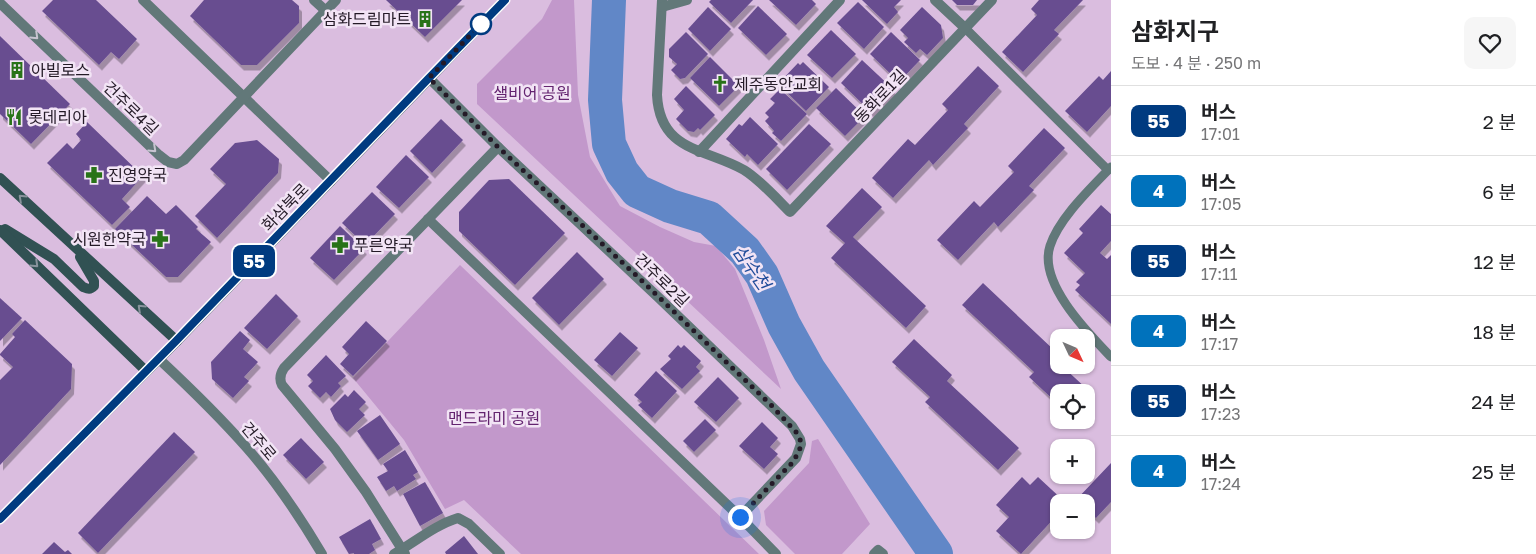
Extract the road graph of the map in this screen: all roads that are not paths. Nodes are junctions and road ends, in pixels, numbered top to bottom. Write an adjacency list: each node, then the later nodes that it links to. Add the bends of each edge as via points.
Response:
1 (143, 0): 14 (street)
2 (314, 0): 11 (street)
3 (336, 0): 11 (street, 건주로4길)
4 (505, 0): 13 (street, 화삼북로)
5 (687, 0): 10 (street)
6 (840, 0): 16 (street)
7 (936, 0): 12 (street)
8 (992, 0): 12 (street, 동화로1길)
9 (0, 3): 14 (street, 건주로4길, one-way to 14, via 168,162 177,164 184,160)
10 (662, 4): 16 (street, via 658,110 671,134)
11 (326, 11): 14 (street, 건주로4길)
12 (965, 28): 16 (street, 동화로1길, via 790,212 745,171); 17 (lane)
13 (429, 78): 15 (street, 건주로2길); 19 (street, 화삼북로)
14 (243, 98): 19 (street)
15 (498, 147): 20 (street); 28 (street, 건주로2길, via 652,290 796,432 801,444 796,458)
16 (698, 152)
17 (1110, 168): 25 (lane, via 1059,228 1048,255 1051,272 1065,304)
18 (0, 178): 23 (street, one-way to 18)
19 (331, 181): 24 (street, 화삼북로)
20 (428, 219): 28 (street); 30 (street, via 280,373 280,380 366,492)
21 (0, 226): 23 (street, via 54,259 83,287 92,289 91,274)
22 (0, 230): 27 (street, one-way to 27)
23 (73, 245): 24 (street, one-way to 23)
24 (176, 341): 26 (street, 화삼북로)
25 (1111, 357)
26 (159, 359): 27 (street, 화삼북로); 31 (street, 건주로, via 248,449 303,522)
27 (146, 371): 29 (street, 화삼북로)
28 (740, 517): 33 (street)
29 (0, 519)
30 (401, 552): 32 (street, via 438,527 458,518 469,524)
31 (322, 554)
32 (500, 554)
33 (776, 554)

